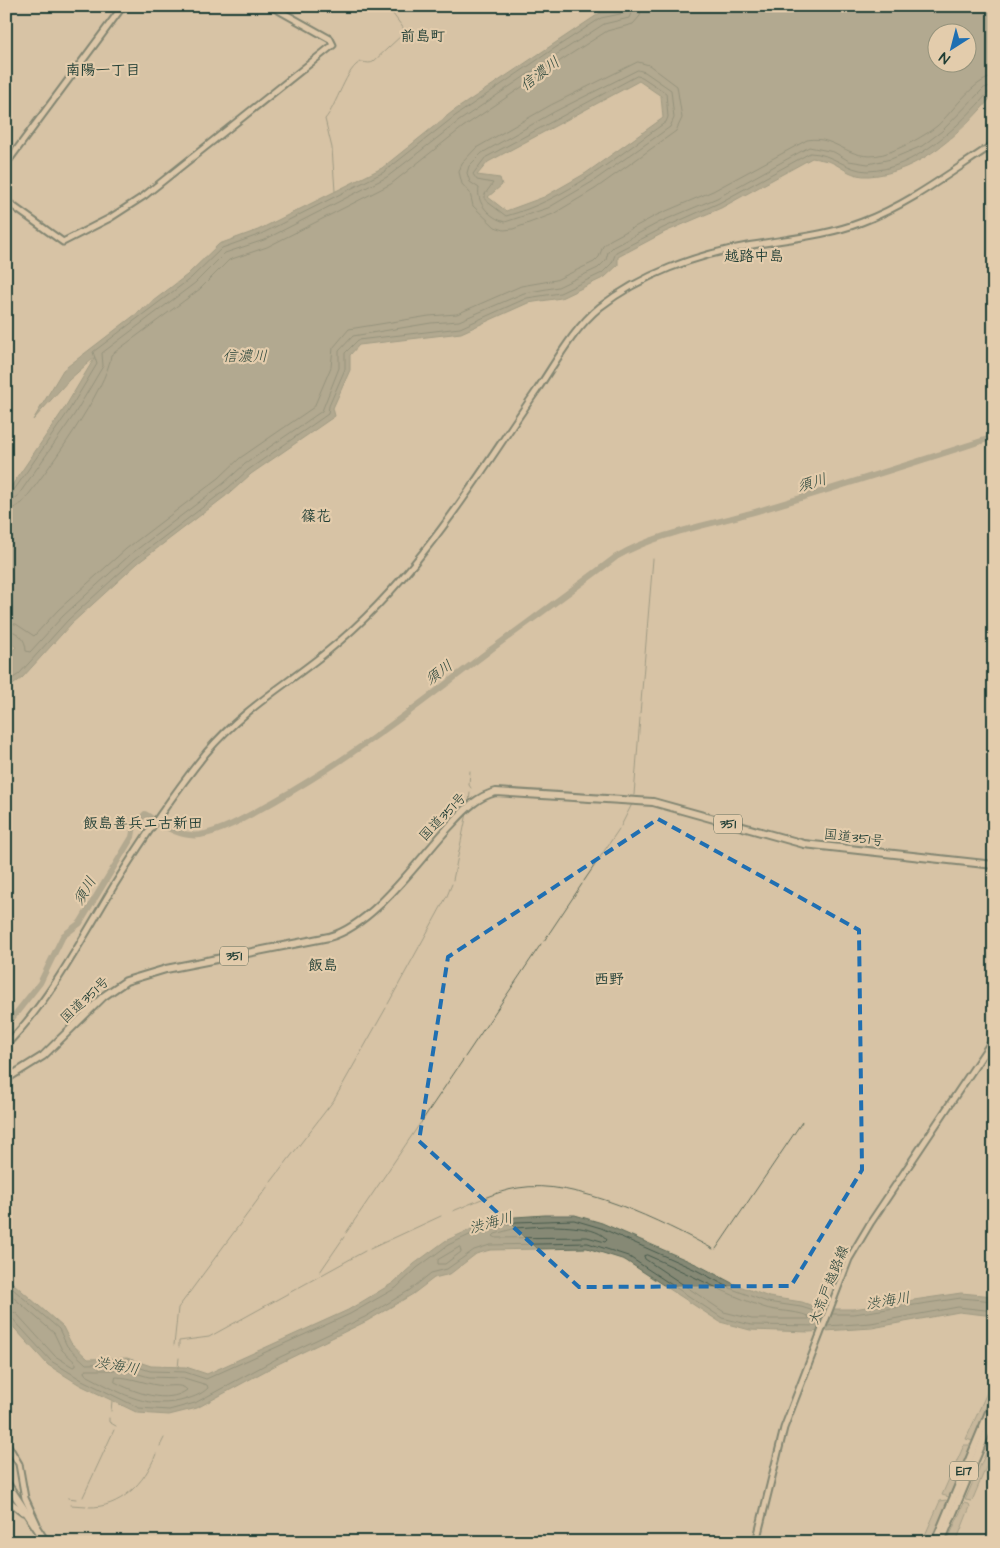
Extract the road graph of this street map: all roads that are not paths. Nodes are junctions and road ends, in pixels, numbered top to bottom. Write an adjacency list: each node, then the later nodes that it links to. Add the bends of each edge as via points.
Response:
1 (10, 6): 4 (street)
2 (123, 6): 6 (street)
3 (271, 6): 7 (street, via 330,39 333,45 144,196 63,242)
4 (6, 11)
5 (994, 144): 10 (street, via 896,207 862,222 697,259 646,278 587,320 427,548 402,578 345,637 259,700 198,762 153,826 40,1004)
6 (6, 164)
7 (6, 201)
8 (994, 866): 11 (highway, 国道351号 / 351, via 804,844 648,801 496,792 473,802 372,912 352,928 329,937 160,971 126,981 104,996 43,1056)
9 (994, 1038): 18 (street, 大荒戸越路線, via 859,1240 784,1428)
10 (6, 1046)
11 (6, 1079)
12 (994, 1400): 19 (highway, E17)
13 (994, 1415): 20 (highway, E17)
14 (6, 1442): 17 (street, via 19,1464 27,1504)
15 (6, 1482): 17 (highway)
16 (6, 1500): 17 (street, via 21,1509)
17 (46, 1542)
18 (756, 1542)
19 (935, 1542)
20 (941, 1542)

